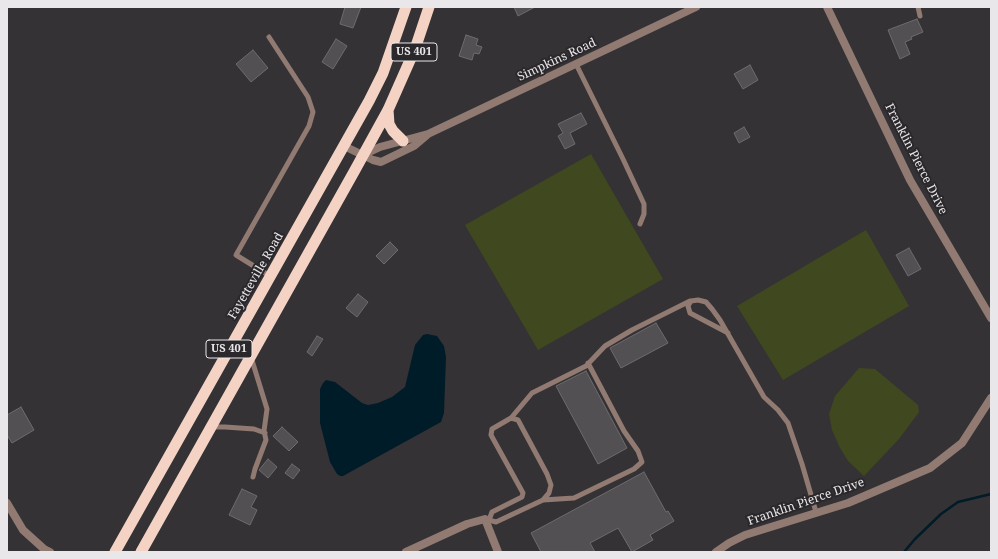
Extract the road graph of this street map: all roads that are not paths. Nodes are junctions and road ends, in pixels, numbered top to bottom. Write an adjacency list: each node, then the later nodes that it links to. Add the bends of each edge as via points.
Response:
1 (406, 7): 12 (highway, Fayetteville Road / US 401, via 383,73)
2 (429, 7): 9 (highway, US 401, via 415,49)
3 (696, 7): 8 (street, Simpkins Road)
4 (827, 7): 17 (street, Franklin Pierce Drive, via 910,180)
5 (918, 7): 6 (lane)
6 (920, 16)
7 (269, 37): 15 (lane, via 308,97 313,112 309,126 236,255)
8 (576, 64): 10 (street, Simpkins Road); 14 (lane, via 644,204)
9 (388, 110): 11 (highway, via 389,124); 13 (highway, US 401)
10 (428, 134): 11 (street, Simpkins Road); 13 (street, Simpkins Road, via 414,146 381,162)
11 (403, 141): 13 (street, Simpkins Road)
12 (344, 146): 13 (street, Simpkins Road); 15 (highway, Fayetteville Road / US 401)
13 (363, 155): 19 (highway, US 401)
14 (640, 224)
15 (270, 276): 31 (highway, Fayetteville Road / US 401)
16 (691, 301): 18 (lane, via 706,302); 18 (lane, via 688,306 690,313); 20 (lane, via 656,317 605,346)
17 (991, 318)
18 (728, 333): 28 (lane, via 764,397 788,423)
19 (251, 356): 23 (highway, US 401); 24 (lane, via 267,409)
20 (588, 363): 22 (lane, via 532,393); 26 (lane, via 624,431 638,450 642,462 634,469 574,498)
21 (991, 398): 28 (street, Franklin Pierce Drive, via 962,443 930,468 848,503)
22 (511, 418): 26 (lane, via 518,420 547,474 551,486); 29 (lane, via 492,429 491,435 523,493 522,497 492,512)
23 (211, 428): 24 (lane, via 254,429); 32 (highway, US 401)
24 (264, 433): 25 (lane, via 266,440)
25 (253, 477)
26 (543, 500): 29 (lane, via 496,522)
27 (7, 503): 30 (street, via 22,530)
28 (816, 512): 35 (street, Franklin Pierce Drive, via 745,535)
29 (487, 520): 33 (street, via 467,524); 34 (street)
30 (50, 552)
31 (115, 552)
32 (141, 552)
33 (406, 552)
34 (498, 552)
35 (716, 552)

